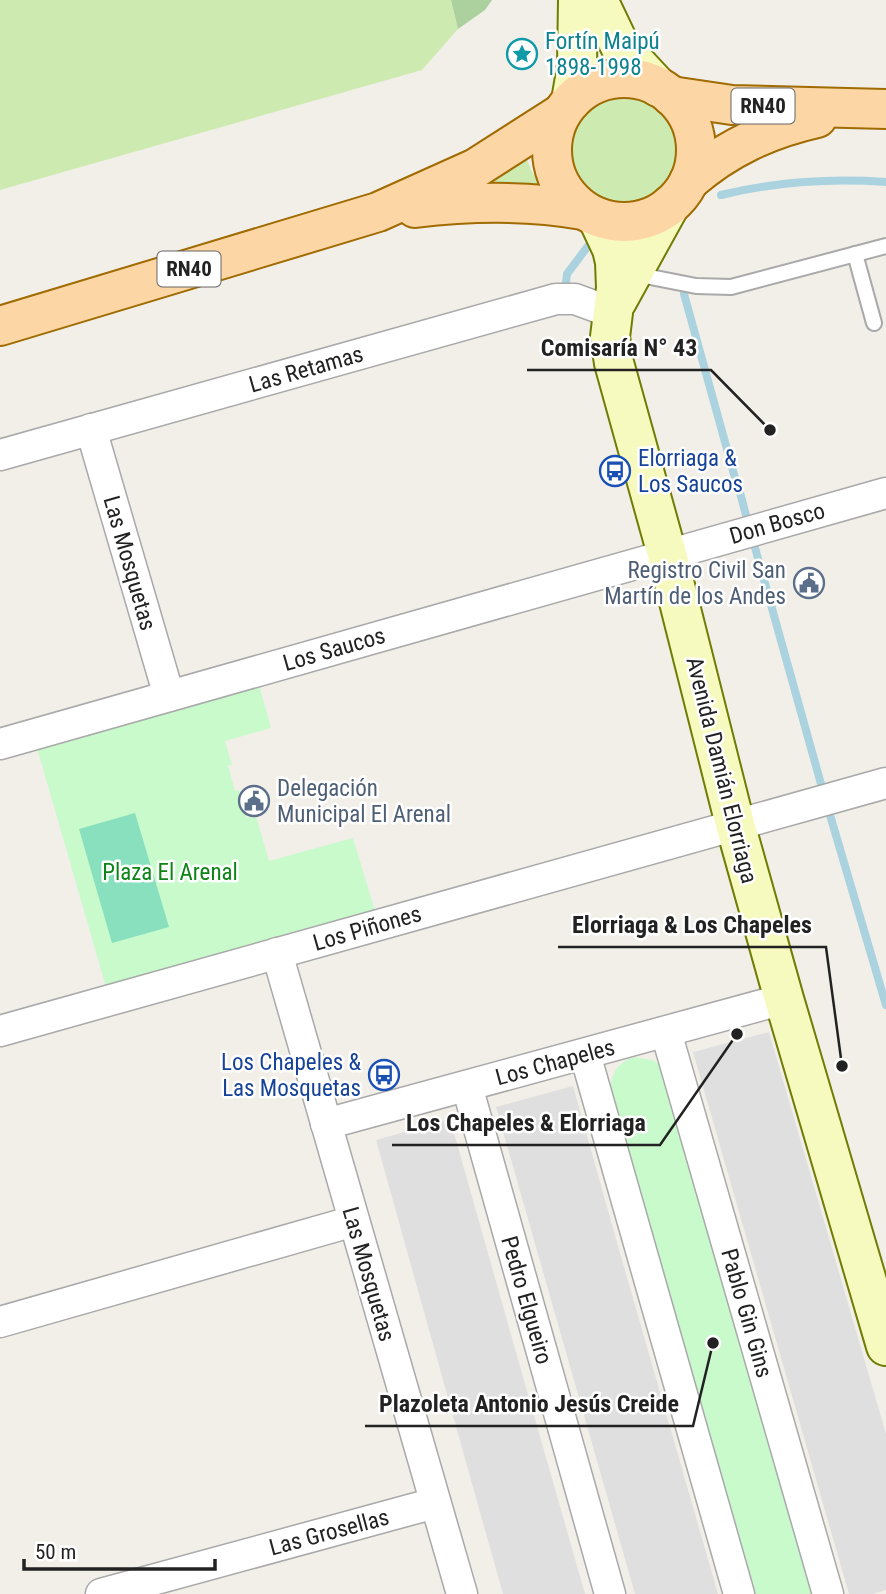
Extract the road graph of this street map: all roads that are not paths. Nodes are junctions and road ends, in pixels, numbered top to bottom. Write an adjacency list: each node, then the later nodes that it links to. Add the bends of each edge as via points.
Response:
1 (578, 0): 4 (street, via 578,66)
2 (598, 0): 3 (street, via 621,46)
3 (664, 91): 4 (main road, RN40, via 636,80 612,79 583,91); 5 (main road, RN40, via 732,105); 6 (main road, via 681,107 694,135 695,159)
4 (567, 107): 7 (main road, RN40, via 498,156); 8 (main road, via 552,143 552,158 562,187)
5 (871, 109): 6 (main road, RN40, via 786,126 742,143)
6 (680, 193): 8 (main road, RN40, via 658,214 635,221 612,221); 11 (street, Avenida Damián Elorriaga)
7 (378, 212): 8 (main road, RN40, via 505,201); 14 (main road, RN40)
8 (590, 214): 11 (street)
9 (886, 246): 10 (lane)
10 (855, 254): 11 (lane, via 731,287); 13 (lane)
11 (624, 274): 12 (street, Avenida Damián Elorriaga)
12 (613, 313): 15 (street, Las Retamas, via 575,299 556,299); 18 (street, Avenida Damián Elorriaga, via 614,363)
13 (874, 323)
14 (0, 326)
15 (91, 429): 16 (street, Las Retamas); 19 (street, Las Mosquetas)
16 (0, 455)
17 (886, 493): 18 (street, Don Bosco)
18 (667, 554): 19 (street, Los Saucos); 22 (street, Avenida Damián Elorriaga)
19 (169, 696): 20 (street, Los Saucos)
20 (0, 744)
21 (886, 783): 22 (street, Los Piñones)
22 (735, 824): 23 (street, Los Piñones); 24 (street, Avenida Damián Elorriaga)
23 (277, 953): 25 (street, Los Piñones); 29 (street, Las Mosquetas)
24 (784, 999): 26 (street, Los Chapeles); 32 (street, Avenida Damián Elorriaga)
25 (0, 1031)
26 (666, 1032): 27 (street, Los Chapeles); 38 (street, Pablo Gin Gins)
27 (585, 1054): 28 (street, Los Chapeles); 37 (street)
28 (467, 1086): 29 (street, Los Chapeles); 36 (street, Pedro Elgueiro)
29 (326, 1124): 30 (street, Las Mosquetas)
30 (354, 1221): 31 (street); 33 (street, Las Mosquetas)
31 (0, 1322)
32 (886, 1346)
33 (435, 1503): 34 (street, Las Grosellas); 35 (street, Las Mosquetas)
34 (101, 1594)
35 (462, 1594)
36 (610, 1594)
37 (740, 1594)
38 (828, 1594)

